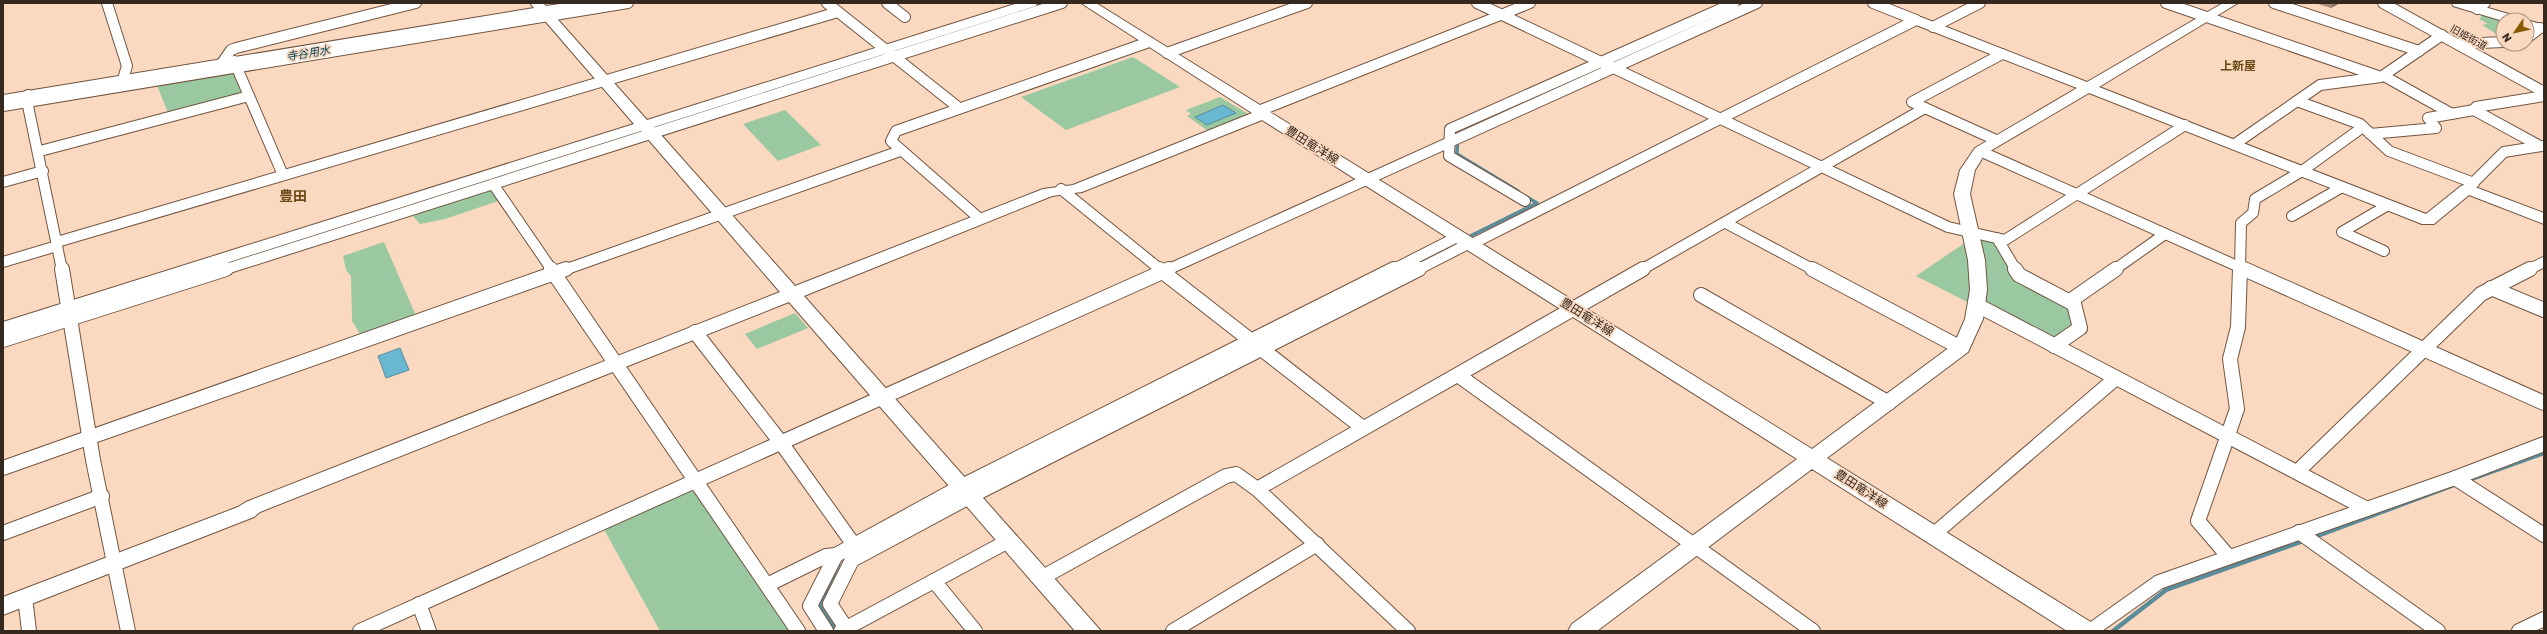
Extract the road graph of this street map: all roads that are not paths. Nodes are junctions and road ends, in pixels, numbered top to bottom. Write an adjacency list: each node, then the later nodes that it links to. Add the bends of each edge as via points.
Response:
1 (106, 3): 43 (street, via 127,66)
2 (416, 3): 40 (street, via 236,48 231,50)
3 (590, 3): 23 (street)
4 (628, 3): 23 (street)
5 (826, 3): 24 (street)
6 (887, 3): 27 (street)
7 (1031, 3): 36 (street)
8 (1062, 3): 36 (street)
9 (1087, 3): 32 (street, 豊田竜洋線)
10 (1307, 3): 37 (street)
11 (1477, 3): 26 (street)
12 (1530, 3): 26 (street)
13 (1734, 3): 39 (street)
14 (1757, 3): 41 (street)
15 (1873, 3): 29 (street)
16 (1980, 3): 30 (street)
17 (2166, 3): 28 (street)
18 (2232, 3): 28 (street)
19 (2274, 3): 35 (street)
20 (2382, 3): 31 (street, 旧姫街道)
21 (2458, 3): 22 (street)
22 (2481, 6): 25 (street)
23 (543, 11): 40 (street); 44 (street)
24 (838, 12): 36 (street); 44 (street)
25 (2495, 12)
26 (1501, 15): 39 (street); 55 (street)
27 (905, 17)
28 (2207, 17): 42 (street); 45 (street)
29 (1916, 20): 30 (street); 57 (street)
30 (1933, 27): 38 (street)
31 (2442, 35): 34 (street, 旧姫街道); 35 (street)
32 (1149, 42): 37 (street, 豊田竜洋線); 52 (street)
33 (2495, 42): 34 (street)
34 (2458, 44): 46 (street, 旧姫街道)
35 (2419, 51): 42 (street)
36 (890, 52): 52 (street); 59 (street)
37 (1167, 53): 55 (street, 豊田竜洋線)
38 (2002, 54): 45 (street); 53 (street, via 1912,102)
39 (1601, 62): 41 (street); 62 (street, via 1450,129)
40 (232, 63): 43 (street); 47 (street); 48 (street)
41 (1612, 68): 57 (street); 62 (street)
42 (2383, 76): 50 (street, via 2320,85); 56 (street)
43 (123, 79): 48 (street)
44 (605, 81): 59 (street); 71 (street)
45 (2087, 87): 58 (street); 61 (street)
46 (2543, 92): 54 (street, via 2476,107)
47 (249, 96): 67 (street); 71 (street)
48 (28, 98): 49 (street); 51 (street); 67 (street)
49 (3, 100)
50 (2297, 102): 60 (street); 63 (street)
51 (3, 106)
52 (959, 108): 65 (street, via 896,131 891,141)
53 (1926, 108): 61 (street); 68 (street)
54 (2474, 110): 56 (street); 64 (street)
55 (1261, 113): 72 (street, 豊田竜洋線); 77 (street, via 1076,188)
56 (2452, 114): 60 (street, via 2428,118 2436,128)
57 (1719, 119): 68 (street); 89 (street)
58 (2185, 125): 63 (street); 78 (street)
59 (648, 129): 74 (street); 81 (street); 104 (street)
60 (2367, 131): 70 (street); 75 (street, via 2389,151)
61 (1996, 140): 66 (street)
62 (1448, 142): 72 (street); 79 (street, via 1449,156)
63 (2236, 144): 70 (street)
64 (2542, 146): 75 (street, via 2504,152)
65 (900, 151): 81 (street); 83 (street)
66 (1980, 151): 78 (street); 86 (street, via 1969,166 1962,183 1963,204)
67 (40, 152): 69 (street)
68 (1822, 168): 85 (street); 86 (street, via 1948,227)
69 (43, 171): 73 (street); 90 (street)
70 (2302, 171): 76 (street); 94 (street, via 2255,199 2253,213 2241,223)
71 (282, 175): 90 (street)
72 (1366, 179): 89 (street, 豊田竜洋線); 95 (street)
73 (3, 182)
74 (494, 184): 96 (street); 104 (street)
75 (2470, 186): 80 (street, via 2428,221); 84 (street)
76 (2342, 187): 80 (street); 82 (street)
77 (1061, 189): 83 (street); 95 (street)
78 (2076, 194): 87 (street); 88 (street, via 2005,240)
79 (1525, 201)
80 (2388, 206): 91 (street, via 2342,232)
81 (723, 214): 96 (street); 98 (street)
82 (2292, 216)
83 (980, 219): 98 (street)
84 (2544, 219)
85 (1726, 223): 102 (street); 110 (street)
86 (1970, 232): 88 (street); 101 (street, via 1980,281)
87 (2165, 234): 94 (street); 100 (street)
88 (1998, 238): 100 (street, via 2019,276)
89 (1464, 241): 102 (street, 豊田竜洋線); 108 (street)
90 (57, 244): 92 (street); 104 (street)
91 (2384, 251)
92 (3, 262)
93 (2544, 262): 97 (street)
94 (2238, 267): 111 (street); 119 (street, via 2238,327 2230,359 2237,409)
95 (1162, 271): 108 (street); 115 (street)
96 (556, 274): 112 (street); 120 (street, via 496,292)
97 (2491, 288): 103 (street); 111 (street, via 2481,294)
98 (790, 293): 106 (street); 115 (street)
99 (1701, 295): 117 (street)
100 (2070, 301): 109 (street, via 2074,304 2080,328)
101 (1977, 305): 109 (street); 110 (street, via 1972,328)
102 (1572, 308): 113 (street); 123 (street, 豊田竜洋線)
103 (2544, 310)
104 (69, 313): 105 (street); 107 (street); 120 (street)
105 (3, 328)
106 (695, 332): 112 (street); 121 (street)
107 (3, 340)
108 (1256, 345): 118 (street); 129 (street)
109 (2054, 346): 114 (street)
110 (1961, 348): 117 (street)
111 (2423, 349): 116 (street); 125 (street)
112 (615, 364): 127 (street); 142 (street)
113 (1458, 375): 118 (street); 138 (street)
114 (2116, 378): 119 (street); 134 (street)
115 (881, 397): 121 (street); 129 (street)
116 (2544, 402)
117 (1889, 403): 123 (street)
118 (1363, 428): 128 (street)
119 (2227, 435): 125 (street); 141 (street, via 2198,521)
120 (89, 437): 124 (street); 130 (street)
121 (782, 444): 127 (street); 139 (street)
122 (2544, 444): 126 (street)
123 (1815, 458): 134 (street, 豊田竜洋線); 138 (street)
124 (3, 468)
125 (2297, 472): 131 (street)
126 (2455, 478): 131 (street); 135 (street)
127 (697, 481): 145 (street); 147 (street)
128 (1257, 489): 137 (street); 143 (street, via 1236,474 1226,476)
129 (966, 491): 136 (street); 139 (street); 150 (street, via 852,560 830,604)
130 (102, 496): 133 (street); 142 (street)
131 (2367, 509): 132 (street)
132 (2299, 532): 141 (street); 165 (street)
133 (3, 533)
134 (1933, 535): 163 (street, 豊田竜洋線)
135 (2544, 535)
136 (1010, 540): 143 (street); 144 (street)
137 (1317, 544): 159 (street); 160 (street)
138 (1696, 544): 161 (street); 162 (street)
139 (854, 545): 140 (street)
140 (836, 555): 145 (street, via 826,556); 156 (street, via 810,606)
141 (2228, 556): 164 (street, via 2159,582)
142 (116, 562): 146 (street); 152 (street)
143 (1043, 577): 158 (street)
144 (934, 581): 150 (street); 157 (street)
145 (767, 585): 155 (street)
146 (25, 597): 148 (street); 151 (street)
147 (419, 604): 153 (street); 154 (street)
148 (3, 606)
149 (2544, 619): 166 (street)
150 (845, 630)
151 (29, 631)
152 (128, 631)
153 (360, 631)
154 (429, 631)
155 (798, 631)
156 (826, 631)
157 (975, 631)
158 (1089, 631)
159 (1173, 631)
160 (1408, 631)
161 (1580, 631)
162 (1813, 631)
163 (2086, 631)
164 (2090, 631)
165 (2438, 631)
166 (2519, 631)

